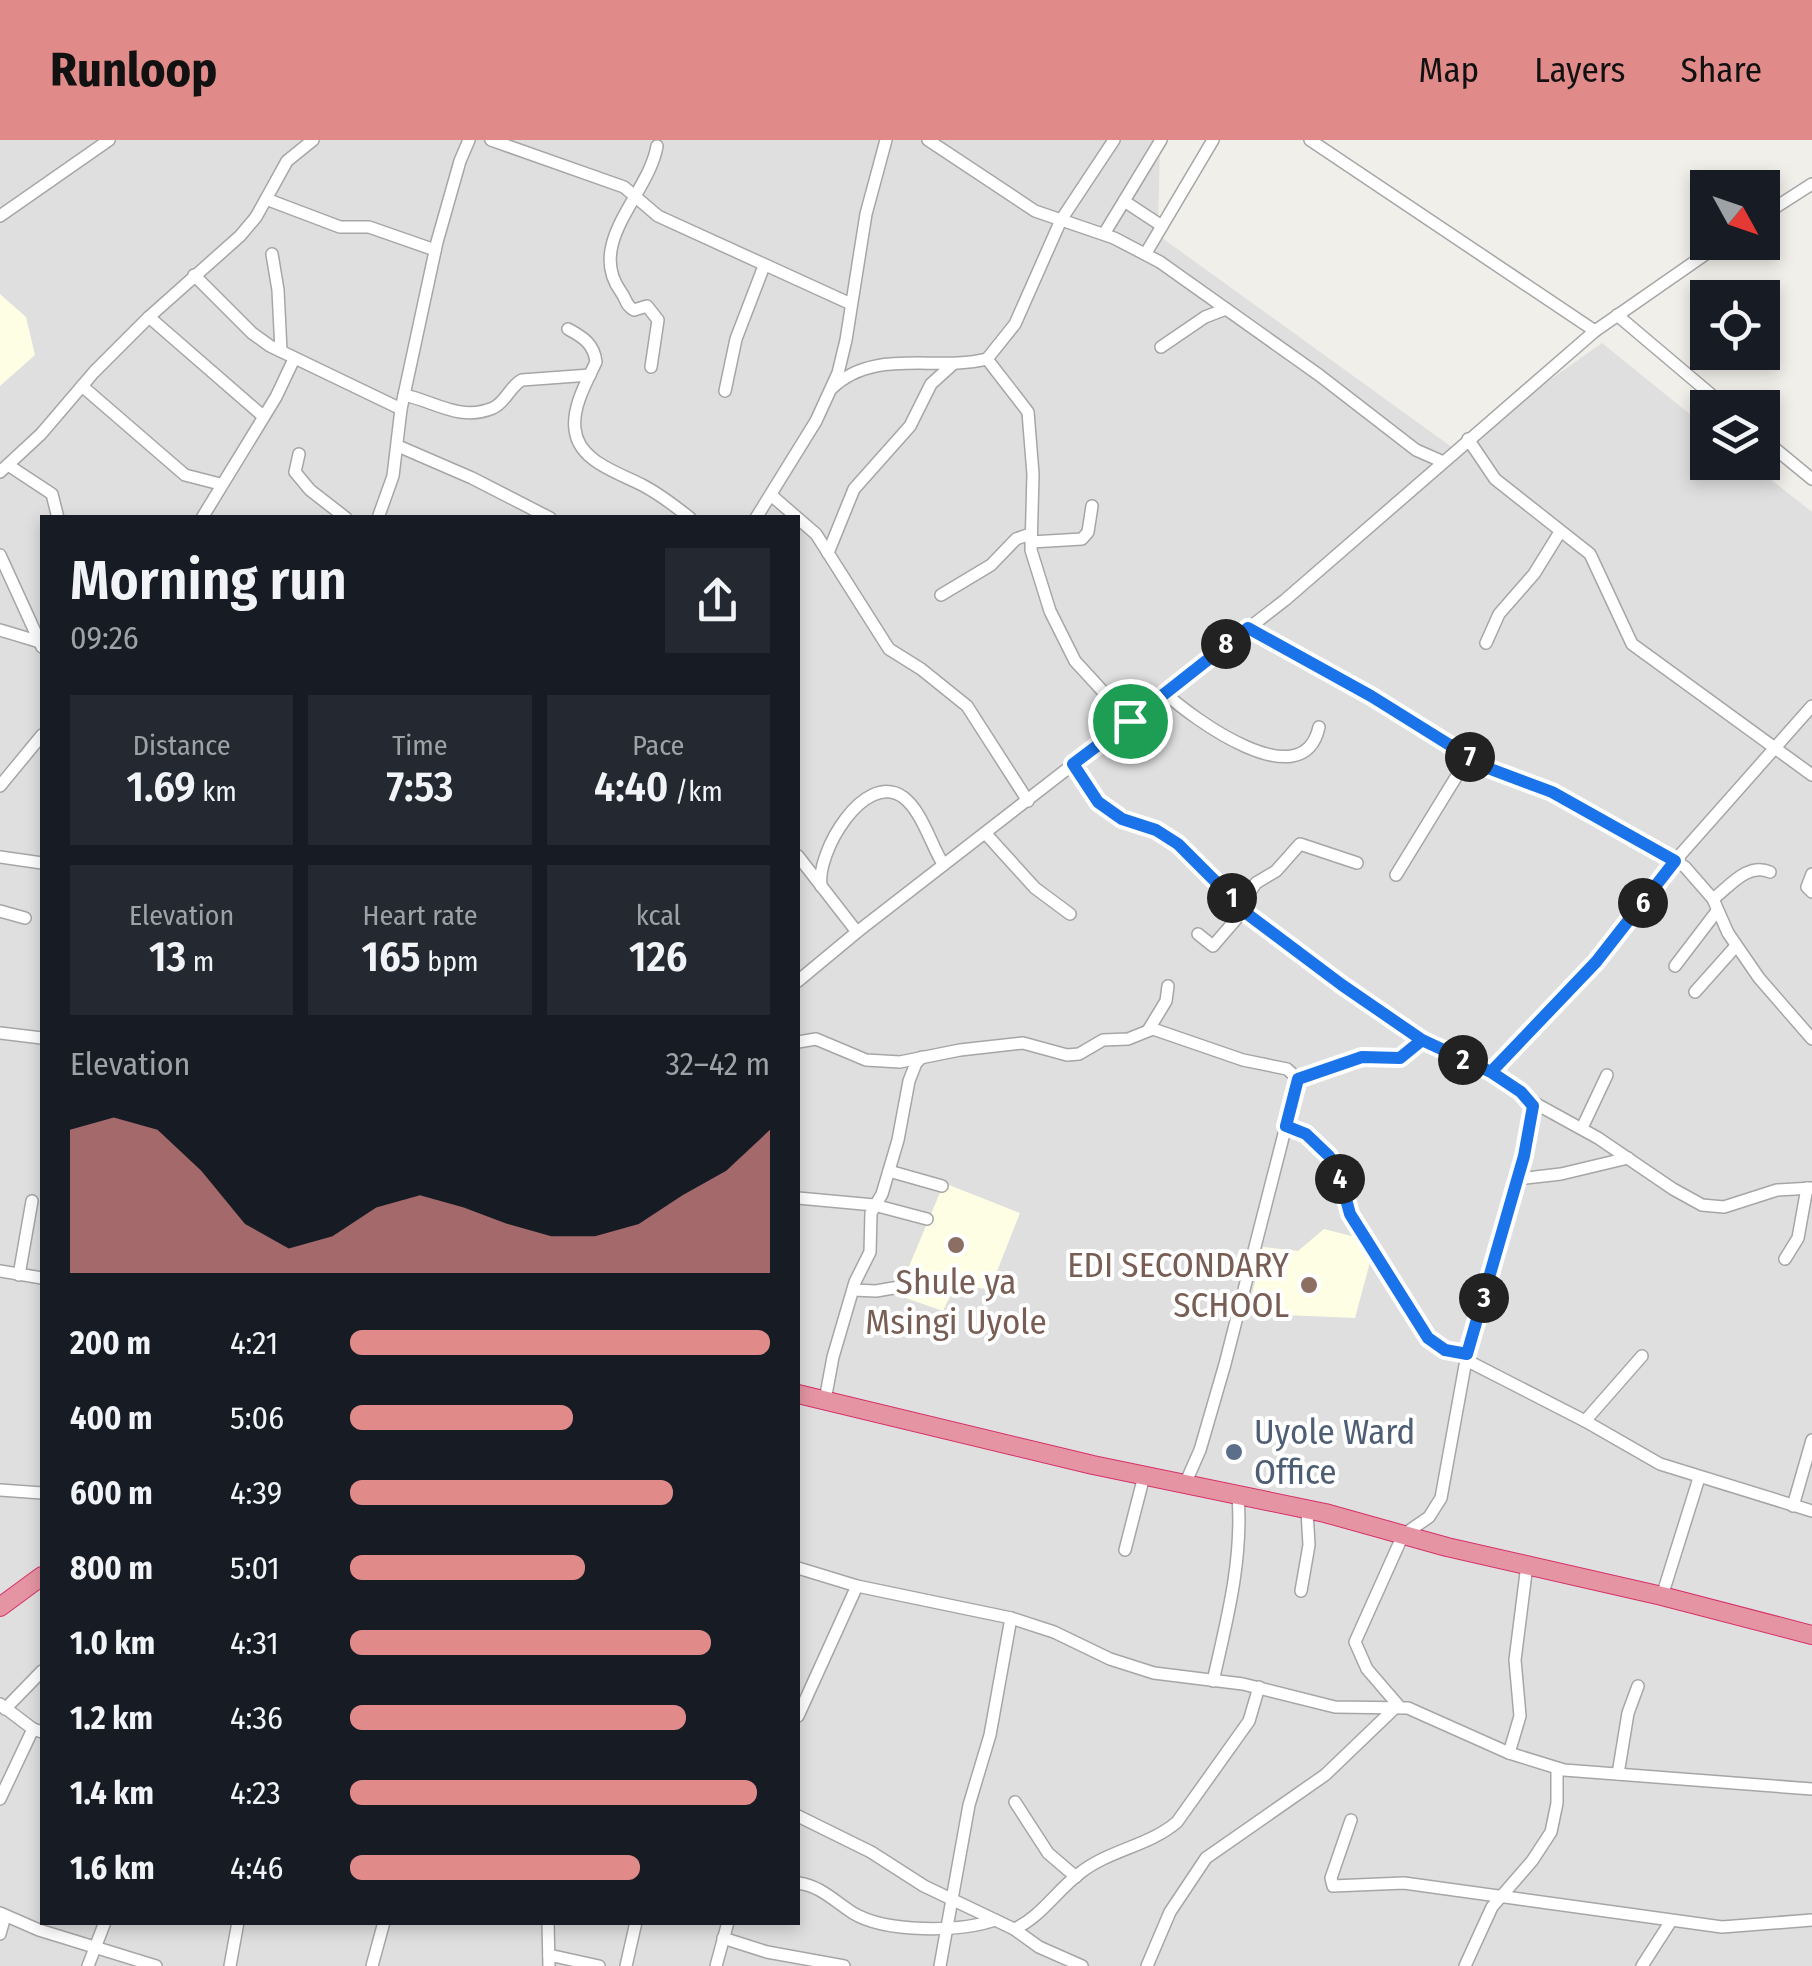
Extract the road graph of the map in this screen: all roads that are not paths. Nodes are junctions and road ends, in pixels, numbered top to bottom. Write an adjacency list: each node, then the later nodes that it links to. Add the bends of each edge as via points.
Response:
1 (109, 140): 19 (street)
2 (313, 140): 16 (street, via 287,160)
3 (469, 140): 23 (street)
4 (491, 140): 15 (street)
5 (883, 140): 29 (street)
6 (928, 140): 13 (street)
7 (954, 140): 13 (street)
8 (1114, 140): 20 (street)
9 (1162, 140): 17 (street)
10 (1213, 140): 21 (street)
11 (1310, 140): 34 (street)
12 (657, 146): 15 (street)
13 (942, 150): 20 (street, via 1026,206)
14 (1812, 184): 18 (street)
15 (634, 194): 27 (street, via 658,216); 40 (street, via 609,268 627,306 646,306 656,316)
16 (266, 198): 23 (street); 28 (street, via 240,236)
17 (1124, 201): 21 (street); 22 (street)
18 (1780, 204)
19 (0, 216)
20 (1061, 220): 22 (street); 37 (street, via 1020,315)
21 (1162, 226): 25 (street)
22 (1104, 234): 25 (street)
23 (435, 250): 46 (street)
24 (272, 254): 36 (street)
25 (1146, 254): 30 (street)
26 (1697, 260): 31 (street)
27 (764, 266): 29 (street); 45 (street)
28 (194, 274): 32 (street); 36 (street, via 252,333)
29 (850, 304): 43 (street)
30 (1226, 309): 35 (street); 53 (street, via 1416,450)
31 (1617, 315): 34 (street); 44 (street)
32 (148, 317): 42 (street); 48 (street)
33 (568, 329): 41 (street, via 591,345 596,362)
34 (1595, 331): 49 (street)
35 (1161, 346)
36 (280, 351): 38 (street)
37 (987, 358): 39 (street); 69 (street, via 1028,412)
38 (294, 359): 47 (street); 48 (street)
39 (952, 364): 43 (street, via 886,363 850,374); 70 (street, via 931,384 910,426 854,489)
40 (651, 366)
41 (590, 375): 46 (street, via 522,380 494,407 474,411 453,412); 64 (street, via 574,426 582,445 600,464)
42 (82, 386): 54 (street); 56 (street, via 185,475)
43 (831, 389): 57 (street)
44 (1706, 390)
45 (725, 391)
46 (404, 395): 47 (street)
47 (401, 409): 50 (street)
48 (263, 416): 56 (street)
49 (1468, 439): 53 (street); 68 (street, via 1495,478)
50 (398, 446): 62 (street); 63 (street)
51 (1780, 453): 55 (street)
52 (300, 454): 61 (street, via 295,472 301,481)
53 (1441, 461): 73 (street)
54 (4, 468): 59 (street, via 52,494)
55 (1812, 480)
56 (220, 484): 60 (street)
57 (772, 496): 65 (street); 66 (street)
58 (1092, 506): 69 (street, via 1082,539)
59 (57, 515)
60 (204, 515)
61 (342, 515)
62 (379, 515)
63 (543, 515)
64 (686, 515)
65 (758, 515)
66 (794, 515)
67 (800, 520): 70 (street)
68 (1560, 532): 76 (street, via 1499,614); 83 (street, via 1598,565 1632,644)
69 (1030, 538): 72 (street, via 1016,539); 80 (street, via 1039,581 1068,649)
70 (828, 553): 88 (street, via 880,639 967,706)
71 (0, 555): 75 (street)
72 (941, 596)
73 (1248, 628): 78 (street); 84 (street)
74 (0, 630): 77 (street)
75 (40, 642)
76 (1486, 643)
77 (40, 644)
78 (1164, 693): 80 (street); 81 (street, via 1214,732 1274,755 1309,748)
79 (1812, 706): 83 (street)
80 (1130, 721): 85 (street)
81 (1319, 727)
82 (40, 736): 87 (street)
83 (1777, 747): 86 (street); 92 (street)
84 (1469, 756): 92 (street, via 1584,808); 98 (street)
85 (1073, 764): 88 (street); 102 (street, via 1098,802 1178,844)
86 (1812, 775)
87 (0, 786)
88 (1028, 801): 89 (street)
89 (986, 834): 95 (street); 104 (street, via 1035,888)
90 (0, 857): 93 (street)
91 (800, 858): 99 (street)
92 (1675, 861): 101 (street, via 1694,874); 120 (street, via 1596,962)
93 (40, 863)
94 (1357, 863): 102 (street, via 1300,844 1256,882)
95 (944, 864): 99 (street, via 911,804 881,792 846,820 824,856); 106 (street)
96 (1770, 872): 101 (street, via 1752,869)
97 (1812, 874): 100 (street)
98 (1396, 875)
99 (822, 886): 106 (street)
100 (1812, 892)
101 (1715, 905): 108 (street); 109 (street)
102 (1242, 908): 107 (street, via 1213,946); 117 (street)
103 (0, 912): 105 (street)
104 (1070, 914)
105 (24, 918)
106 (856, 932): 110 (street)
107 (1198, 934)
108 (1736, 946): 112 (street); 116 (street)
109 (1675, 966)
110 (800, 980)
111 (1168, 986): 113 (street)
112 (1694, 992)
113 (1148, 1030): 119 (street, via 1103,1040 1079,1054 1024,1043); 122 (street, via 1287,1069)
114 (0, 1033): 115 (street)
115 (40, 1038)
116 (1812, 1039)
117 (1422, 1040): 120 (street); 122 (street, via 1400,1058 1362,1057)
118 (800, 1042): 119 (street, via 816,1039 880,1062)
119 (922, 1057): 127 (street, via 909,1081)
120 (1491, 1072): 123 (street)
121 (1606, 1075): 125 (street)
122 (1298, 1079): 124 (street)
123 (1529, 1100): 125 (street); 128 (street, via 1534,1115)
124 (1286, 1126): 142 (street, via 1329,1156 1350,1214 1428,1338); 149 (street, via 1222,1375)
125 (1582, 1128): 126 (street)
126 (1628, 1158): 128 (street); 130 (street, via 1713,1208)
127 (889, 1171): 129 (street); 133 (street)
128 (1517, 1180): 142 (street)
129 (942, 1186)
130 (1809, 1188): 135 (street, via 1798,1238)
131 (800, 1198): 133 (street)
132 (32, 1201): 137 (street)
133 (874, 1205): 134 (street); 140 (street, via 870,1252)
134 (927, 1219)
135 (1785, 1258)
136 (0, 1271): 137 (street)
137 (19, 1275): 138 (street)
138 (40, 1278)
139 (905, 1286): 140 (street)
140 (853, 1290): 144 (street)
141 (1642, 1356): 145 (street)
142 (1466, 1357): 145 (street); 156 (street, via 1441,1498)
143 (800, 1394): 144 (highway)
144 (825, 1400): 147 (highway)
145 (1584, 1421): 148 (street, via 1645,1457)
146 (1812, 1440): 153 (street)
147 (1144, 1476): 149 (highway); 157 (street)
148 (1699, 1478): 153 (street); 164 (street)
149 (1185, 1484): 152 (highway)
150 (0, 1490): 151 (street)
151 (40, 1493)
152 (1238, 1496): 154 (highway); 169 (street, via 1234,1582)
153 (1793, 1506): 155 (street)
154 (1308, 1510): 156 (highway); 162 (street)
155 (1812, 1511)
156 (1403, 1535): 158 (highway); 172 (street, via 1355,1644)
157 (1125, 1550)
158 (1527, 1565): 164 (highway); 176 (street, via 1515,1660 1520,1716)
159 (800, 1569): 161 (street)
160 (40, 1577): 163 (highway)
161 (857, 1586): 166 (street); 174 (street)
162 (1301, 1591)
163 (10, 1592): 165 (highway)
164 (1662, 1596): 167 (highway)
165 (0, 1608)
166 (1011, 1618): 169 (street, via 1128,1666); 187 (street)
167 (1812, 1635)
168 (40, 1673): 173 (street)
169 (1213, 1681): 171 (street)
170 (1638, 1686): 178 (street)
171 (1259, 1687): 172 (street, via 1335,1707); 184 (street, via 1249,1721 1177,1822)
172 (1398, 1706): 176 (street); 214 (street, via 1325,1775 1206,1858 1170,1912)
173 (3, 1707): 175 (street)
174 (800, 1712)
175 (38, 1730): 180 (street)
176 (1509, 1752): 177 (street)
177 (1557, 1768): 178 (street); 186 (street, via 1550,1832)
178 (1618, 1774): 179 (street)
179 (1812, 1789)
180 (0, 1799)
181 (1015, 1802): 184 (street, via 1048,1853)
182 (800, 1817): 187 (street)
183 (1351, 1820): 186 (street, via 1333,1886 1390,1882)
184 (1076, 1876): 199 (street)
185 (800, 1884): 198 (street, via 867,1918)
186 (1500, 1896): 191 (street); 215 (street)
187 (953, 1898): 189 (street); 198 (street)
188 (2, 1914): 200 (street); 202 (street)
189 (995, 1920): 198 (street); 199 (street)
190 (1812, 1920): 191 (street, via 1737,1928)
191 (1671, 1921): 216 (street)
192 (104, 1925): 202 (street)
193 (237, 1925): 206 (street)
194 (383, 1925): 207 (street)
195 (548, 1925): 203 (street)
196 (635, 1925): 209 (street)
197 (727, 1925): 201 (street)
198 (948, 1929): 212 (street)
199 (1014, 1929): 213 (street)
200 (0, 1934)
201 (724, 1938): 210 (street); 211 (street)
202 (96, 1946): 204 (street); 205 (street)
203 (549, 1961): 208 (street)
204 (88, 1966)
205 (156, 1966)
206 (230, 1966)
207 (372, 1966)
208 (598, 1966)
209 (626, 1966)
210 (716, 1966)
211 (844, 1966)
212 (940, 1966)
213 (1082, 1966)
214 (1147, 1966)
215 (1465, 1966)
216 (1642, 1966)

